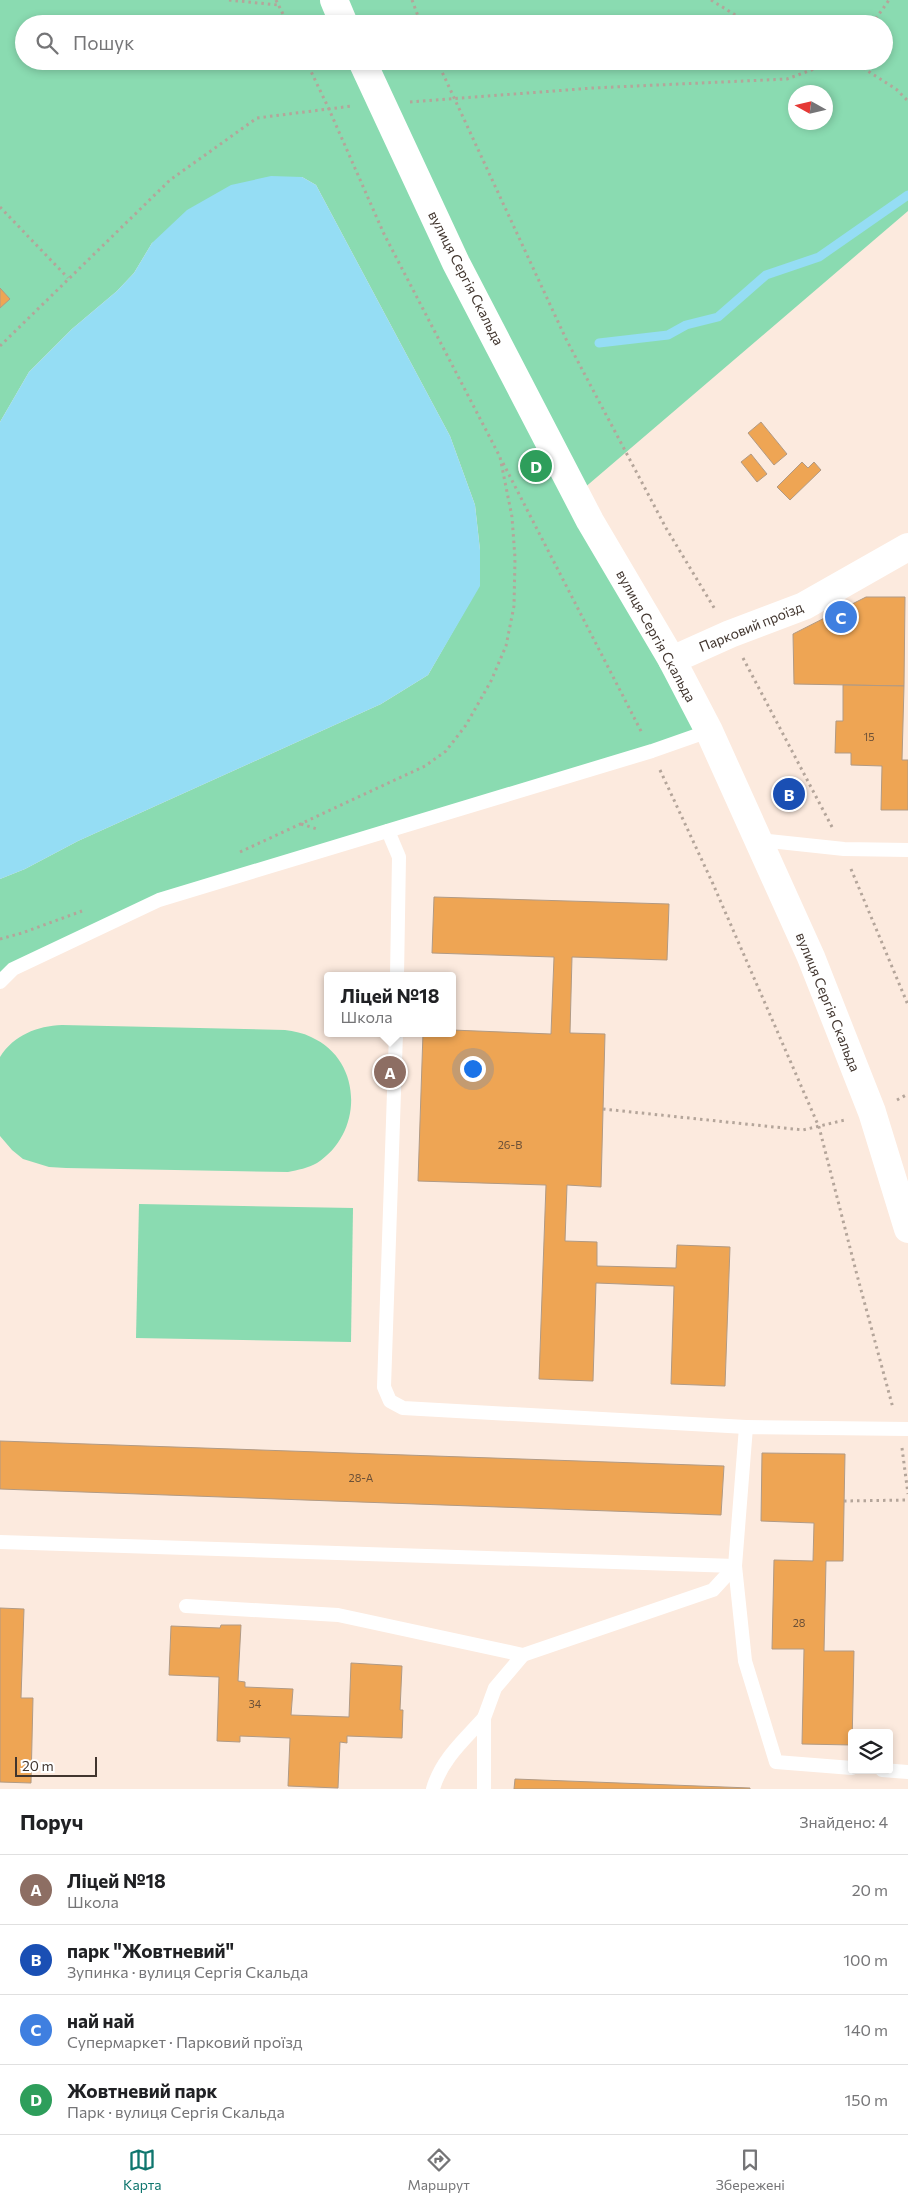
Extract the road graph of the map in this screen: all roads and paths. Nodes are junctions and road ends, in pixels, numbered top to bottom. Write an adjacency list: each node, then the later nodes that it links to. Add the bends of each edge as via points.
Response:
1 (229, 0): 7 (path)
2 (276, 0): 7 (path)
3 (334, 0): 9 (main road)
4 (412, 0): 10 (path)
5 (711, 0): 11 (path)
6 (888, 0): 12 (path)
7 (278, 5): 8 (path)
8 (283, 15)
9 (340, 15)
10 (418, 15)
11 (735, 15)
12 (878, 15)
13 (310, 70): 20 (path)
14 (366, 70): 27 (main road, вулиця Сергія Скальда, via 465,280 590,521)
15 (441, 70): 18 (path)
16 (811, 70): 18 (path, via 787,79 593,88)
17 (866, 70): 19 (path, via 896,89)
18 (455, 99): 26 (path, via 566,339 666,528)
19 (908, 101)
20 (328, 107): 22 (path, via 256,118 170,180); 24 (path, via 384,234)
21 (0, 207): 22 (path)
22 (68, 278): 23 (path)
23 (0, 346)
24 (500, 457): 29 (path); 34 (path, via 512,517 514,606 506,646 492,681 466,725 446,750 425,766)
25 (908, 547): 26 (main road, Парковий проїзд, via 804,606)
26 (730, 634): 27 (main road, Парковий проїзд); 32 (path)
27 (672, 660): 28 (main road, вулиця Сергія Скальда)
28 (709, 731): 29 (lane); 31 (main road, вулиця Сергія Скальда)
29 (652, 751): 30 (lane); 42 (path)
30 (388, 831): 35 (lane, via 399,857); 36 (lane, via 159,900 13,969)
31 (759, 840): 32 (lane); 41 (main road, вулиця Сергія Скальда, via 811,956)
32 (844, 849): 33 (lane); 37 (path)
33 (908, 850)
34 (238, 852)
35 (398, 972)
36 (0, 982)
37 (908, 1005)
38 (396, 1037): 44 (lane, via 384,1387 390,1402 402,1408)
39 (908, 1094): 41 (path)
40 (603, 1109): 42 (path, via 804,1130)
41 (872, 1112): 42 (path); 43 (main road, вулиця Сергія Скальда)
42 (819, 1126): 45 (path, via 857,1276)
43 (908, 1229)
44 (746, 1427): 45 (lane); 50 (lane)
45 (904, 1429): 46 (path)
46 (908, 1494)
47 (908, 1500): 48 (path)
48 (844, 1501)
49 (0, 1542): 50 (lane)
50 (735, 1566): 52 (lane, via 713,1590); 54 (lane, via 745,1661 776,1762)
51 (186, 1606): 52 (lane, via 338,1615)
52 (523, 1655): 53 (lane, via 495,1688)
53 (484, 1718): 57 (lane, via 438,1772); 58 (lane)
54 (848, 1768)
55 (893, 1771): 56 (lane)
56 (908, 1772)
57 (433, 1789)
58 (484, 1789)

